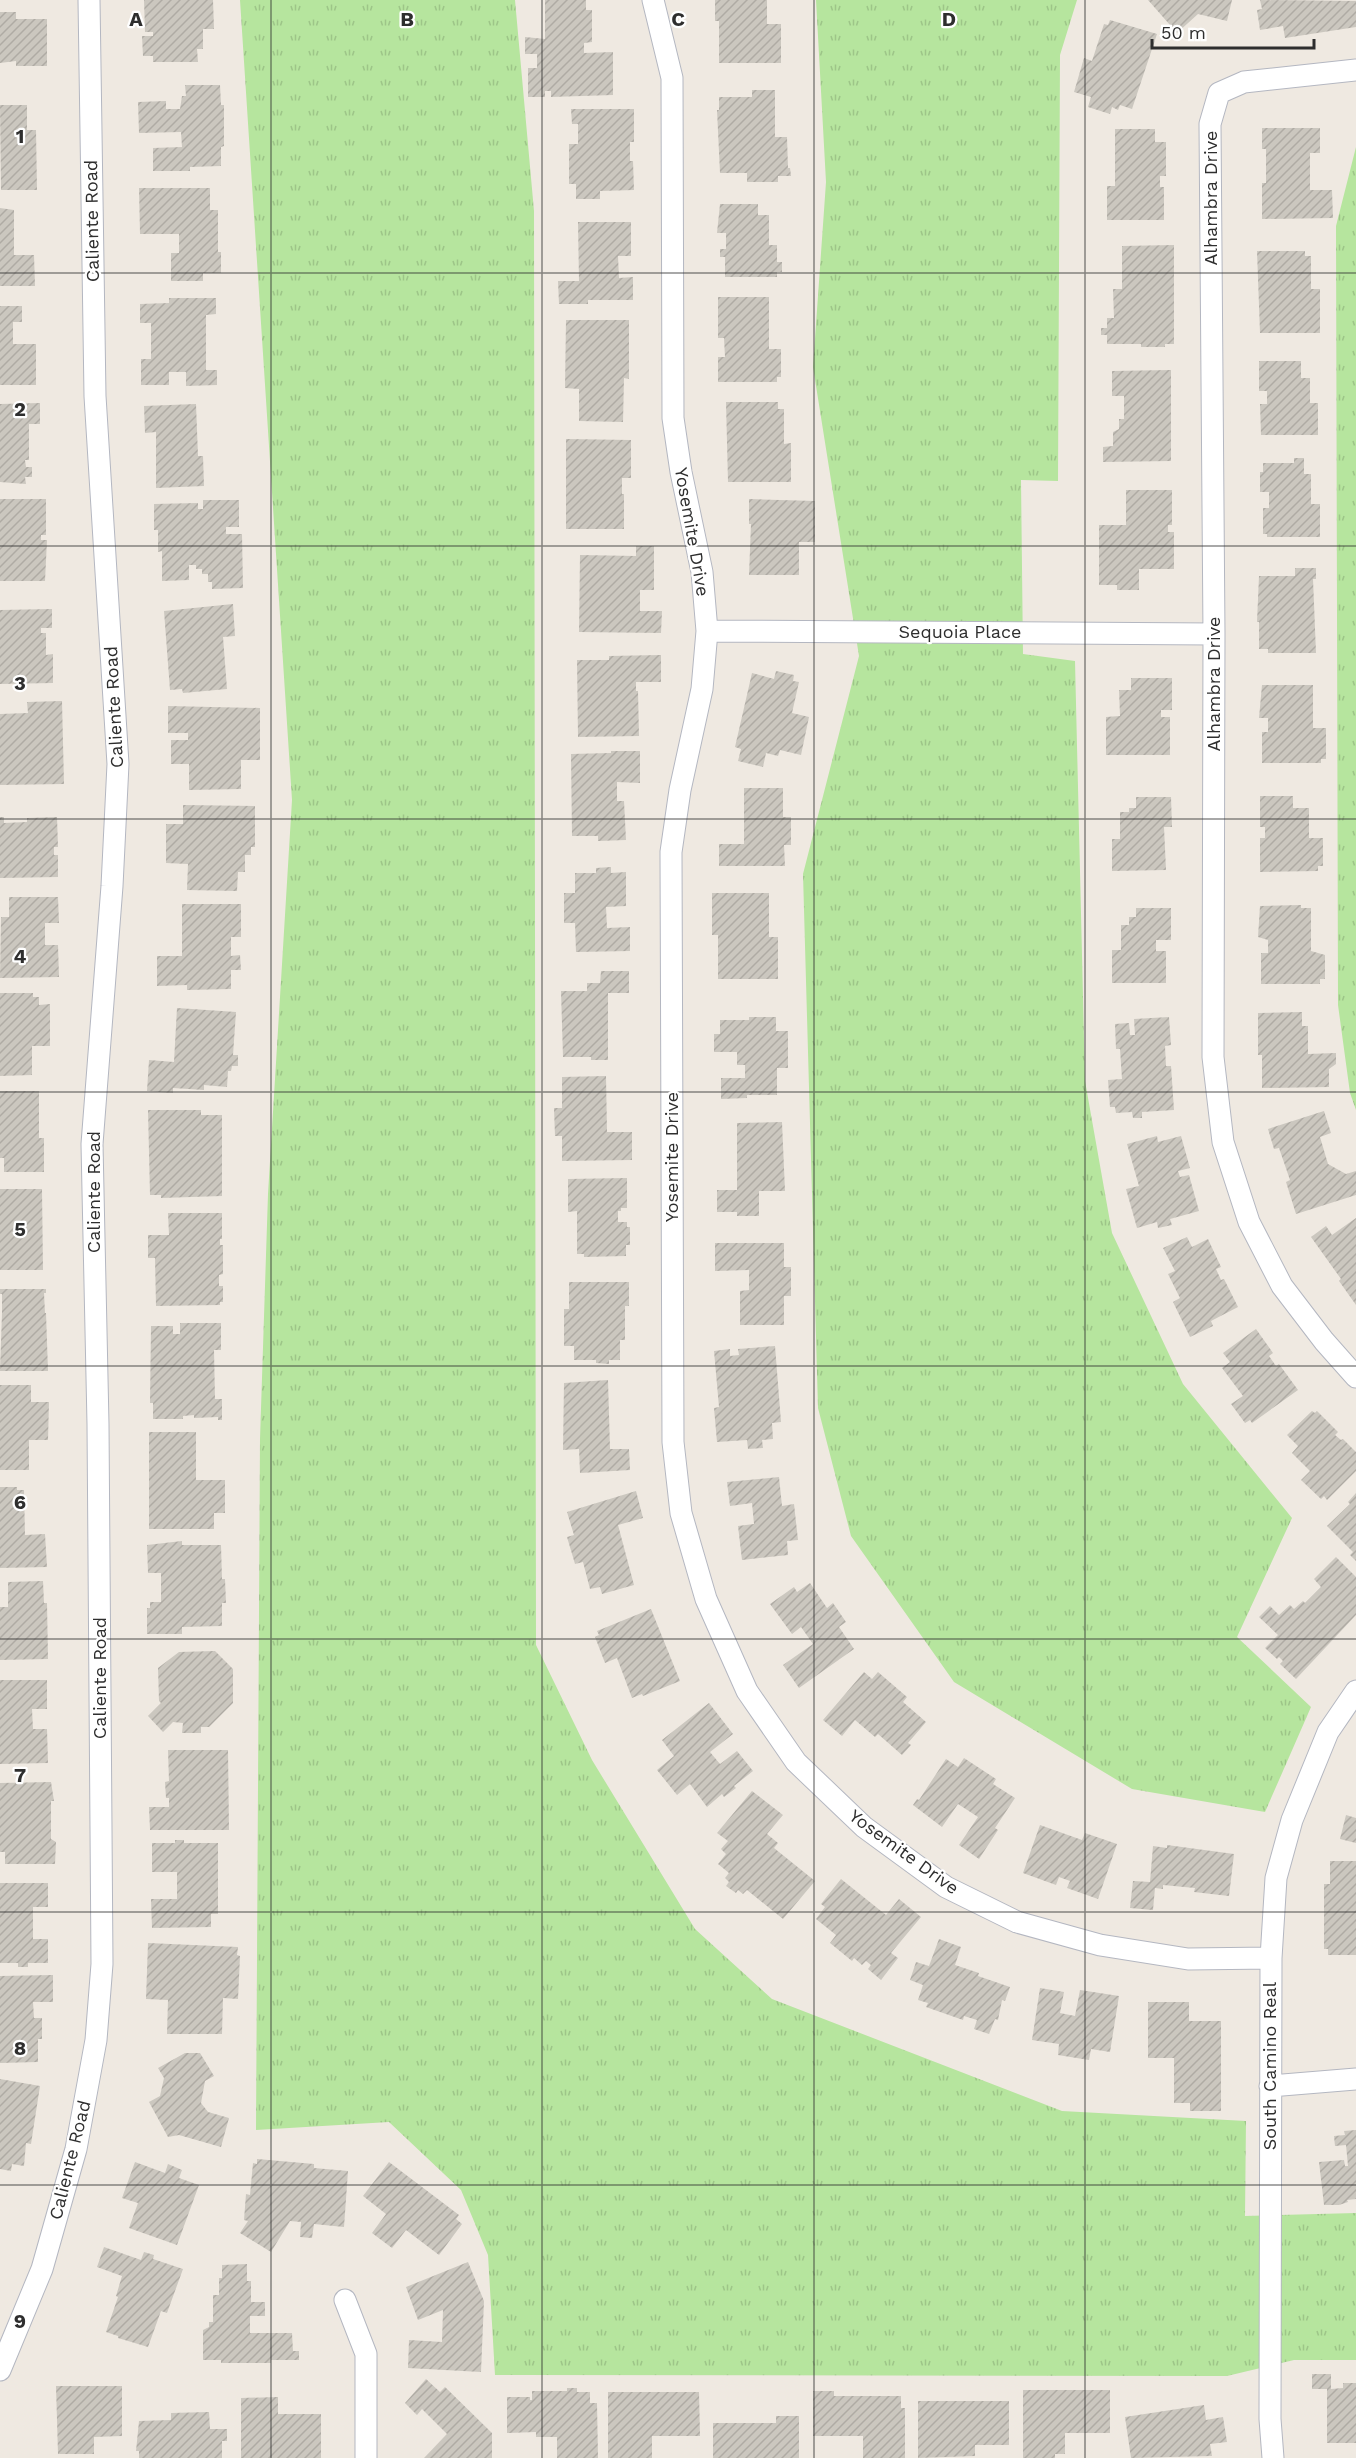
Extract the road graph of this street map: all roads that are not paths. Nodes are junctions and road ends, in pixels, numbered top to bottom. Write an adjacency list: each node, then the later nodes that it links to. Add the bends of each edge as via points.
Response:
1 (89, 0): 12 (street, Caliente Road, via 95,396 118,764 92,1144 102,1964 96,2040 76,2150 42,2269)
2 (653, 0): 4 (street, Yosemite Drive, via 672,78 672,418 702,572)
3 (1356, 70): 5 (street, Alhambra Drive, via 1244,82 1219,93 1210,124)
4 (707, 630): 5 (street, Sequoia Place); 8 (street, Yosemite Drive, via 702,689 671,852 673,1442 681,1513 706,1599 747,1691 796,1762 864,1827 946,1887 1017,1922 1100,1946 1188,1959)
5 (1214, 634): 6 (street, Alhambra Drive, via 1213,1057 1223,1142 1249,1222 1282,1286)
6 (1356, 1377)
7 (1356, 1691): 8 (street, South Camino Real, via 1328,1732 1292,1820 1276,1878)
8 (1271, 1958): 10 (street, South Camino Real)
9 (1356, 2079): 10 (street)
10 (1270, 2086): 14 (street, South Camino Real)
11 (345, 2300): 13 (street, via 366,2354)
12 (0, 2370)
13 (366, 2458)
14 (1273, 2458)

